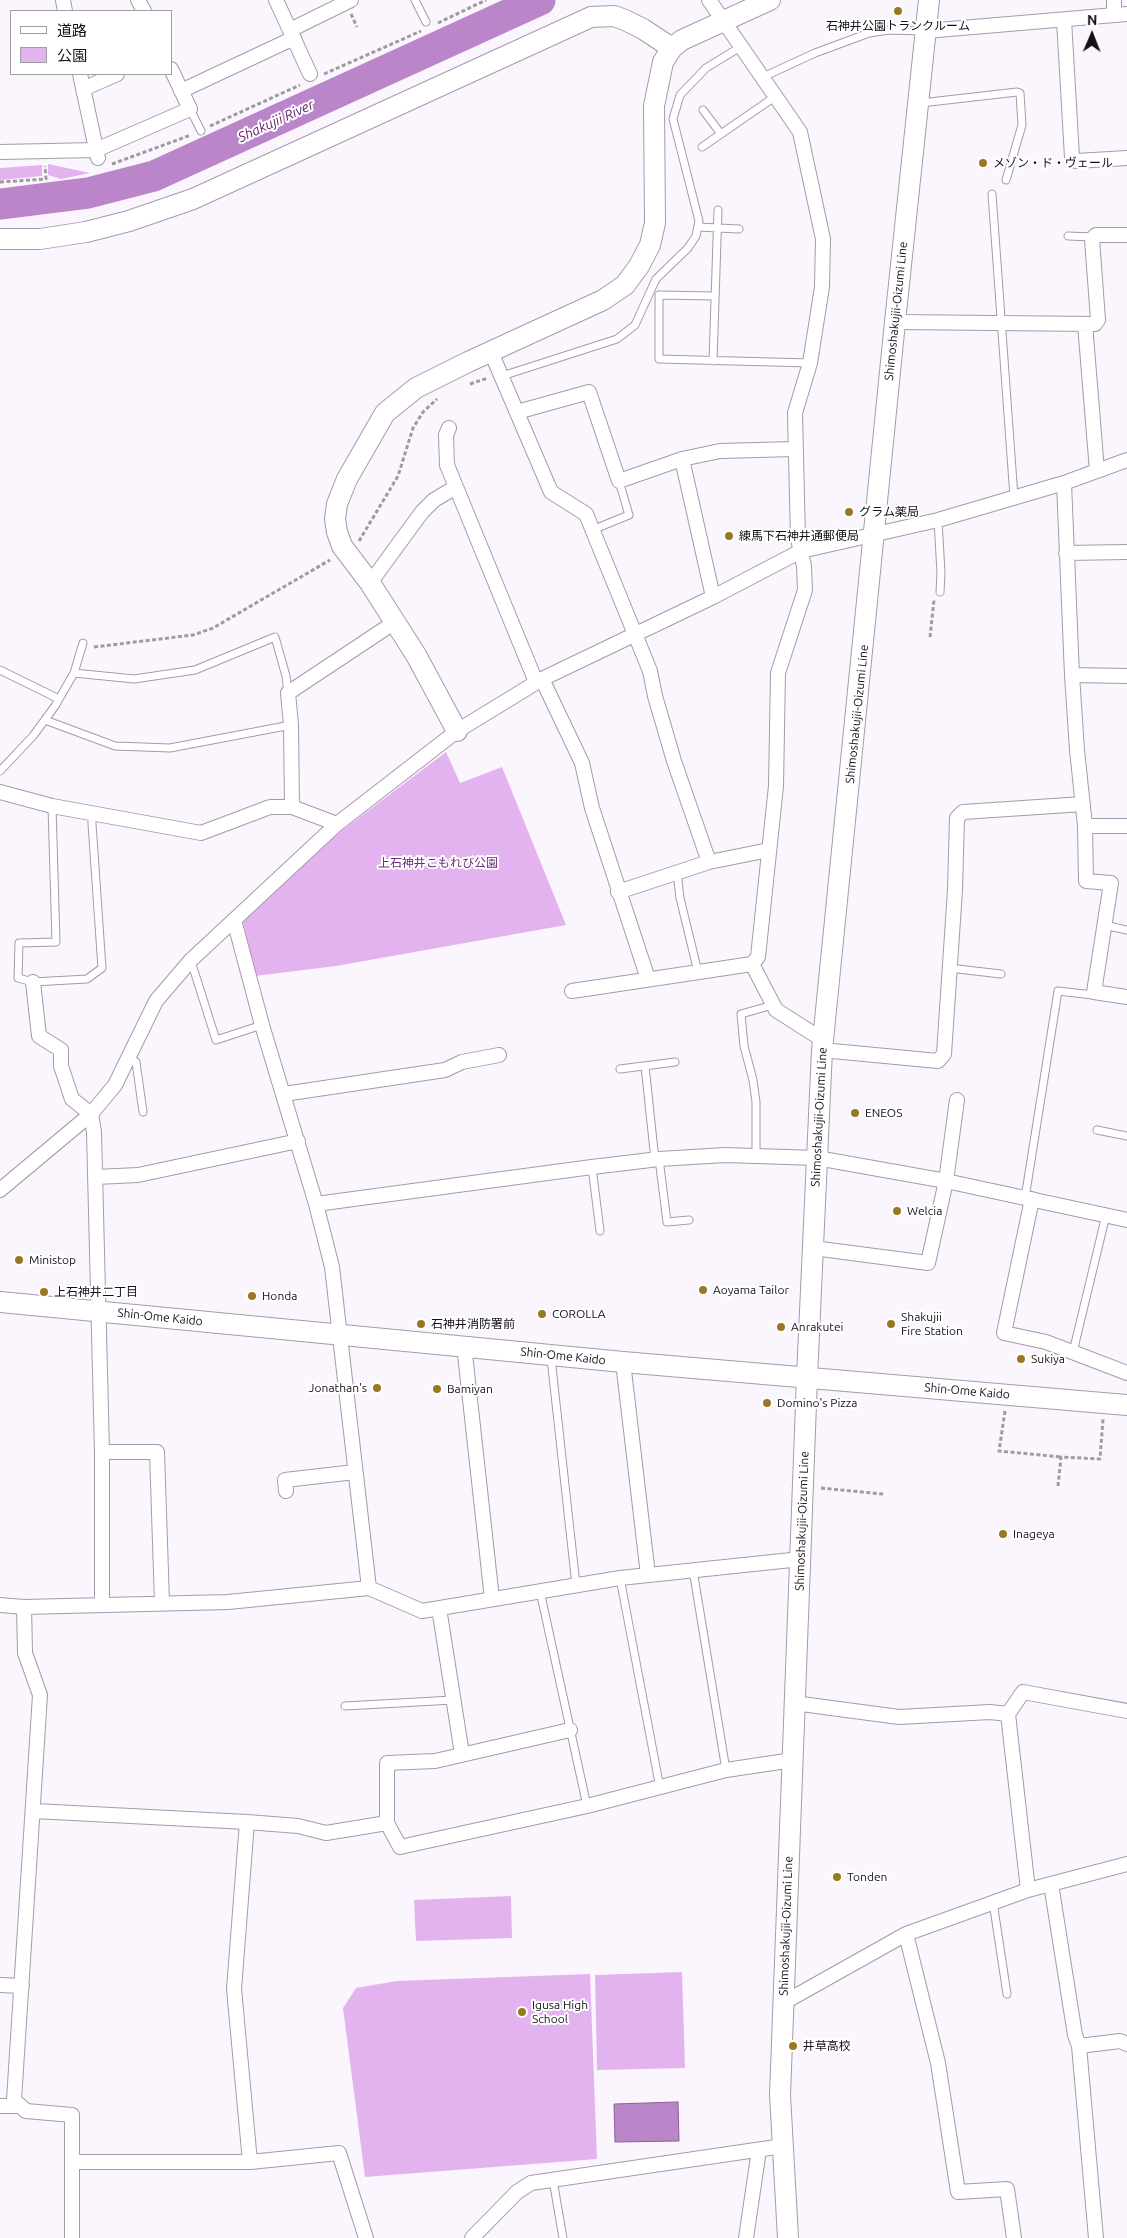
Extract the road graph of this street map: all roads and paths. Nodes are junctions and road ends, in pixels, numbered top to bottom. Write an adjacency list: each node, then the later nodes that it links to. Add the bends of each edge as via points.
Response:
1 (276, 0): 15 (street)
2 (351, 0): 15 (street)
3 (415, 0): 13 (lane)
4 (486, 0): 12 (path)
5 (709, 0): 11 (street)
6 (770, 0): 11 (main road)
7 (929, 0): 14 (main road, Shimoshakujii-Oizumi Line)
8 (1114, 0): 9 (street)
9 (1121, 14): 10 (street)
10 (1064, 20): 14 (street); 34 (street, via 1072,157 1076,161)
11 (725, 22): 16 (street); 17 (main road)
12 (437, 23)
13 (427, 24): 21 (path)
14 (926, 31): 22 (lane, via 889,30 869,34 815,52); 26 (main road, Shimoshakujii-Oizumi Line)
15 (292, 34): 21 (street); 24 (street)
16 (742, 46): 22 (street); 40 (lane, via 694,78 680,94 674,111 673,119)
17 (672, 48): 46 (main road, via 625,20 614,16 591,17 194,200 86,232 40,239); 53 (main road, via 663,62 654,106 655,223 650,245 639,266 624,285 603,300)
18 (172, 72): 24 (street)
19 (80, 75): 23 (street)
20 (115, 75): 23 (street)
21 (312, 77): 29 (path)
22 (763, 77): 25 (street)
23 (83, 89): 33 (street)
24 (181, 91): 27 (street)
25 (776, 96): 30 (lane); 55 (street, via 800,132 823,239 822,287)
26 (918, 104): 36 (lane, via 1020,93 1022,125); 50 (main road, Shimoshakujii-Oizumi Line)
27 (190, 109): 29 (lane); 33 (street)
28 (704, 110): 30 (lane)
29 (200, 131): 33 (path, via 163,146)
30 (720, 134): 31 (lane)
31 (702, 147)
32 (0, 152): 33 (street)
33 (99, 158)
34 (1127, 158)
35 (44, 164): 37 (path, via 46,178)
36 (1006, 180)
37 (0, 182)
38 (992, 194): 51 (lane)
39 (718, 210): 41 (lane)
40 (698, 227): 41 (lane); 47 (lane, via 688,248 656,278)
41 (718, 228): 42 (lane); 49 (lane)
42 (739, 229)
43 (1127, 235): 45 (street)
44 (1068, 236): 45 (lane)
45 (1093, 237): 52 (street, via 1098,320 1095,324)
46 (0, 239)
47 (650, 294): 48 (lane); 56 (lane, via 635,325 617,339)
48 (659, 295): 49 (lane); 54 (lane, via 659,359)
49 (715, 296): 54 (lane)
50 (895, 322): 51 (street); 71 (main road, Shimoshakujii-Oizumi Line)
51 (1001, 324): 52 (street); 68 (lane)
52 (1085, 324): 64 (street)
53 (492, 352): 56 (street); 75 (main road, via 416,388 385,414 347,479 337,504 337,532)
54 (713, 361): 55 (lane)
55 (810, 363): 61 (street, via 795,413)
56 (502, 376): 57 (path); 59 (street)
57 (468, 384)
58 (444, 396): 75 (path, via 423,412 413,428 398,476)
59 (517, 412): 65 (street, via 589,392); 70 (street, via 551,492 586,514)
60 (449, 428): 67 (street, via 446,436 447,465)
61 (795, 449): 62 (street, via 720,450); 72 (street)
62 (682, 459): 65 (street); 78 (street)
63 (1127, 460): 64 (street)
64 (1097, 471): 66 (street)
65 (619, 481): 70 (lane, via 629,514)
66 (1064, 483): 68 (street); 74 (street)
67 (456, 487): 76 (street, via 434,500 422,512); 87 (street)
68 (1014, 497): 69 (street)
69 (938, 520): 71 (street); 77 (lane)
70 (592, 530): 80 (street)
71 (874, 536): 72 (street); 121 (main road, Shimoshakujii-Oizumi Line)
72 (801, 551): 78 (street); 102 (street, via 806,590 778,673 776,786)
73 (1127, 552): 74 (street)
74 (1066, 553): 85 (street)
75 (348, 554): 76 (main road); 82 (path, via 213,628 193,635)
76 (370, 583): 79 (main road)
77 (940, 592): 81 (path, via 934,597)
78 (713, 597): 80 (street)
79 (396, 622): 88 (street); 92 (main road)
80 (636, 633): 87 (street); 103 (street, via 650,671 674,761)
81 (930, 637)
82 (82, 646): 84 (lane)
83 (0, 670): 89 (lane)
84 (74, 673): 88 (lane, via 134,679 195,670 274,637); 89 (lane)
85 (1072, 675): 86 (street); 95 (street)
86 (1127, 676)
87 (539, 681): 92 (street); 105 (street, via 582,763)
88 (288, 693): 91 (street)
89 (59, 699): 90 (lane)
90 (45, 720): 91 (lane, via 115,746 170,748); 93 (lane)
91 (291, 725): 97 (street)
92 (457, 730): 99 (street)
93 (0, 771)
94 (0, 792): 96 (street)
95 (1083, 804): 100 (street); 111 (street, via 963,812 957,818)
96 (52, 806): 98 (street); 115 (lane, via 56,942 19,943 18,978)
97 (292, 807): 98 (street, via 270,807 201,833); 99 (street)
98 (92, 813): 115 (lane, via 102,968 87,979)
99 (337, 824): 106 (street)
100 (1085, 826): 101 (street); 107 (street, via 1086,881 1111,883)
101 (1127, 826)
102 (769, 850): 103 (street); 110 (street, via 758,957)
103 (709, 862): 104 (street)
104 (677, 872): 105 (street); 112 (lane)
105 (618, 892): 114 (street)
106 (234, 920): 109 (street); 120 (street)
107 (1104, 925): 108 (lane); 117 (street)
108 (1127, 930)
109 (191, 960): 120 (lane, via 216,1040); 123 (street, via 156,1001)
110 (752, 964): 112 (street); 119 (street)
111 (950, 968): 113 (lane); 121 (street, via 944,1054 938,1061)
112 (698, 972): 114 (street)
113 (1001, 974)
114 (648, 980): 116 (street)
115 (32, 982): 130 (street, via 39,1036 60,1050 61,1066 72,1098)
116 (572, 991)
117 (1094, 992): 118 (street); 141 (lane, via 1093,995 1058,991)
118 (1127, 997)
119 (774, 1005): 121 (street, via 776,1010); 134 (lane, via 741,1014 756,1102)
120 (262, 1024): 127 (street)
121 (823, 1045): 135 (main road, Shimoshakujii-Oizumi Line)
122 (499, 1055): 127 (street, via 462,1062 445,1070)
123 (129, 1057): 129 (lane, via 136,1062); 130 (street, via 116,1085)
124 (675, 1062): 125 (lane)
125 (644, 1066): 126 (lane); 136 (lane)
126 (620, 1069)
127 (284, 1094): 133 (street)
128 (957, 1100): 139 (street)
129 (142, 1112)
130 (91, 1114): 138 (street); 140 (street)
131 (1097, 1130): 132 (lane)
132 (1127, 1136)
133 (298, 1141): 138 (street, via 138,1175); 142 (street)
134 (756, 1156): 135 (street); 136 (street)
135 (817, 1158): 139 (street); 147 (main road, Shimoshakujii-Oizumi Line)
136 (657, 1159): 137 (street); 144 (lane, via 668,1222)
137 (592, 1167): 142 (street); 146 (lane)
138 (96, 1176): 149 (street)
139 (946, 1181): 141 (street); 147 (street, via 928,1263)
140 (0, 1190)
141 (1028, 1198): 143 (street); 152 (street, via 1004,1333 1046,1342)
142 (316, 1204): 150 (street, via 332,1267)
143 (1106, 1215): 145 (street); 152 (lane)
144 (689, 1220)
145 (1127, 1220)
146 (600, 1231)
147 (813, 1248): 156 (main road, Shimoshakujii-Oizumi Line)
148 (0, 1302): 149 (main road, Shin-Ome Kaido)
149 (99, 1311): 150 (main road, Shin-Ome Kaido); 160 (street)
150 (341, 1334): 151 (main road, Shin-Ome Kaido); 162 (street)
151 (464, 1345): 153 (main road, Shin-Ome Kaido); 174 (street)
152 (1072, 1352): 155 (street)
153 (550, 1355): 154 (main road, Shin-Ome Kaido); 171 (lane)
154 (623, 1362): 156 (main road, Shin-Ome Kaido); 169 (street)
155 (1127, 1373)
156 (807, 1377): 157 (main road, Shin-Ome Kaido); 167 (main road, Shimoshakujii-Oizumi Line)
157 (1127, 1405)
158 (1005, 1410): 161 (path, via 999,1451)
159 (1103, 1419): 161 (path, via 1100,1459)
160 (102, 1452): 175 (street, via 157,1452); 177 (street)
161 (1061, 1457): 163 (path)
162 (355, 1472): 165 (street, via 285,1480); 172 (street)
163 (1058, 1486)
164 (816, 1488): 166 (path)
165 (286, 1491)
166 (883, 1494)
167 (801, 1559): 168 (street); 181 (main road, Shimoshakujii-Oizumi Line)
168 (693, 1570): 169 (street); 188 (lane)
169 (648, 1575): 170 (street)
170 (620, 1578): 171 (street); 189 (lane)
171 (576, 1585): 173 (street)
172 (369, 1588): 175 (street, via 228,1602); 179 (street, via 422,1611)
173 (540, 1590): 174 (street); 185 (lane)
174 (492, 1599): 179 (street)
175 (162, 1603): 177 (street)
176 (0, 1604): 178 (street)
177 (102, 1604): 178 (street)
178 (24, 1607): 191 (street, via 25,1653 40,1696)
179 (438, 1608): 180 (street)
180 (453, 1700): 182 (lane); 186 (street)
181 (794, 1704): 184 (street, via 899,1717); 187 (main road, Shimoshakujii-Oizumi Line)
182 (345, 1706)
183 (1127, 1710): 184 (street, via 1023,1692)
184 (1008, 1714): 196 (street)
185 (570, 1730): 186 (street); 190 (lane)
186 (462, 1754): 193 (street, via 435,1761 387,1763)
187 (792, 1760): 188 (street); 202 (main road, Shimoshakujii-Oizumi Line)
188 (726, 1770): 189 (street)
189 (660, 1788): 190 (street)
190 (586, 1806): 193 (street, via 400,1847)
191 (34, 1811): 192 (street); 200 (street)
192 (247, 1822): 193 (street, via 298,1826 326,1833); 210 (street, via 234,1989)
193 (387, 1824)
194 (1127, 1864): 195 (street)
195 (1051, 1884): 196 (street); 204 (street)
196 (1028, 1890): 197 (street)
197 (993, 1902): 198 (street); 201 (lane)
198 (906, 1934): 202 (street); 218 (street, via 938,2063 958,2192 1007,2189)
199 (0, 1986): 200 (street)
200 (22, 1986): 206 (street, via 14,2100)
201 (1007, 1994)
202 (783, 2003): 207 (main road, Shimoshakujii-Oizumi Line, via 780,2095)
203 (1127, 2044): 204 (street, via 1120,2041)
204 (1079, 2046): 219 (street)
205 (0, 2106): 206 (street)
206 (20, 2106): 209 (street, via 26,2112 72,2115)
207 (783, 2146): 208 (street); 217 (main road, Shimoshakujii-Oizumi Line)
208 (759, 2150): 211 (street); 216 (street)
209 (72, 2162): 210 (street); 212 (street)
210 (250, 2162): 213 (street, via 339,2153)
211 (553, 2180): 214 (street, via 531,2183 518,2192); 215 (lane)
212 (72, 2238)
213 (366, 2238)
214 (472, 2238)
215 (563, 2238)
216 (746, 2238)
217 (788, 2238)
218 (1014, 2238)
219 (1096, 2238)

